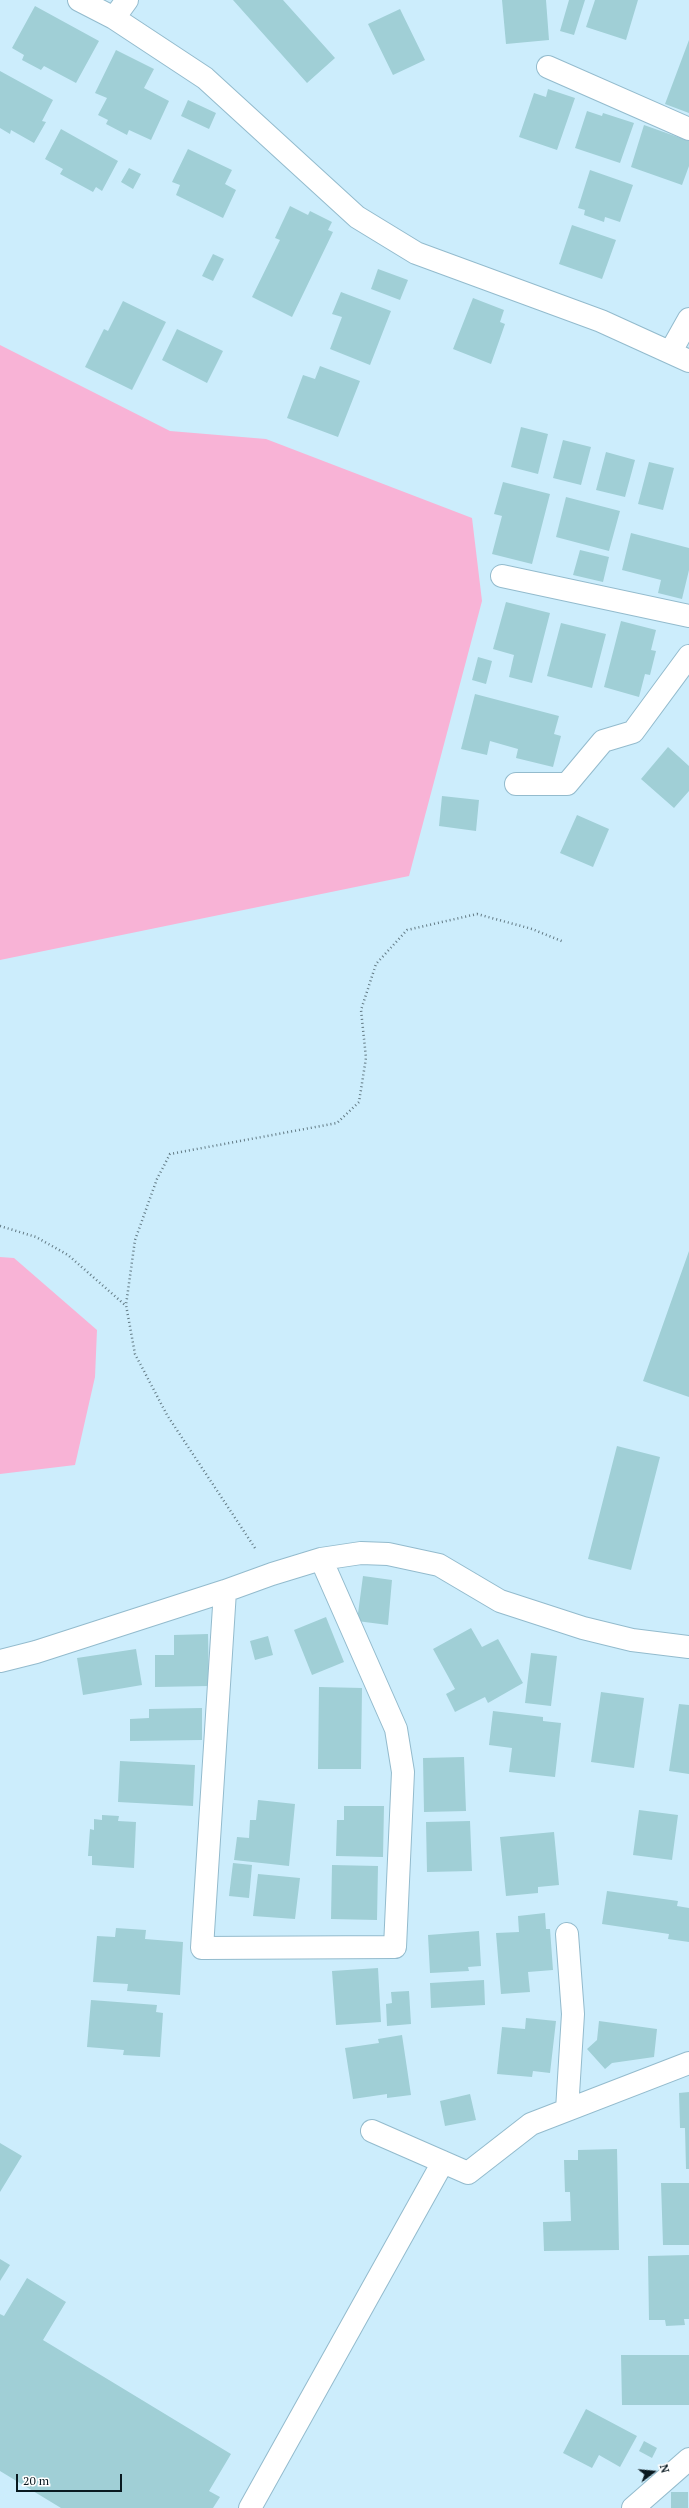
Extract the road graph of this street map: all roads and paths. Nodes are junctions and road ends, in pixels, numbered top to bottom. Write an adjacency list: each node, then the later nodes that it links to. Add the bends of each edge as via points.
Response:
1 (79, 0): 3 (street)
2 (127, 0): 3 (street)
3 (114, 18): 7 (street, via 205,78 357,217 416,253 601,321)
4 (548, 67): 5 (street)
5 (689, 129)
6 (689, 319): 7 (street)
7 (680, 356)
8 (502, 576): 9 (street)
9 (689, 616)
10 (689, 656): 11 (street, via 633,732 603,741 567,784)
11 (516, 784)
12 (564, 942): 14 (path, via 532,929 477,914 407,930 376,964 362,1010 366,1058 359,1102 338,1123 170,1154 157,1179 135,1240)
13 (0, 1226): 14 (path, via 36,1237 68,1255)
14 (126, 1305): 16 (path, via 134,1354 167,1415)
15 (321, 1559): 16 (street); 17 (street, via 396,1730 403,1772 395,1948 202,1948); 18 (street, via 361,1553 388,1554 439,1565 500,1601 632,1640)
16 (272, 1574): 17 (street)
17 (225, 1591): 19 (street, via 36,1652)
18 (689, 1647)
19 (0, 1661)
20 (567, 1934): 22 (street, via 573,2014)
21 (689, 2063): 22 (street)
22 (567, 2110): 24 (street, via 531,2124 468,2173)
23 (372, 2131): 24 (street)
24 (443, 2162): 26 (street)
25 (689, 2459): 27 (street)
26 (250, 2508)
27 (633, 2508)

